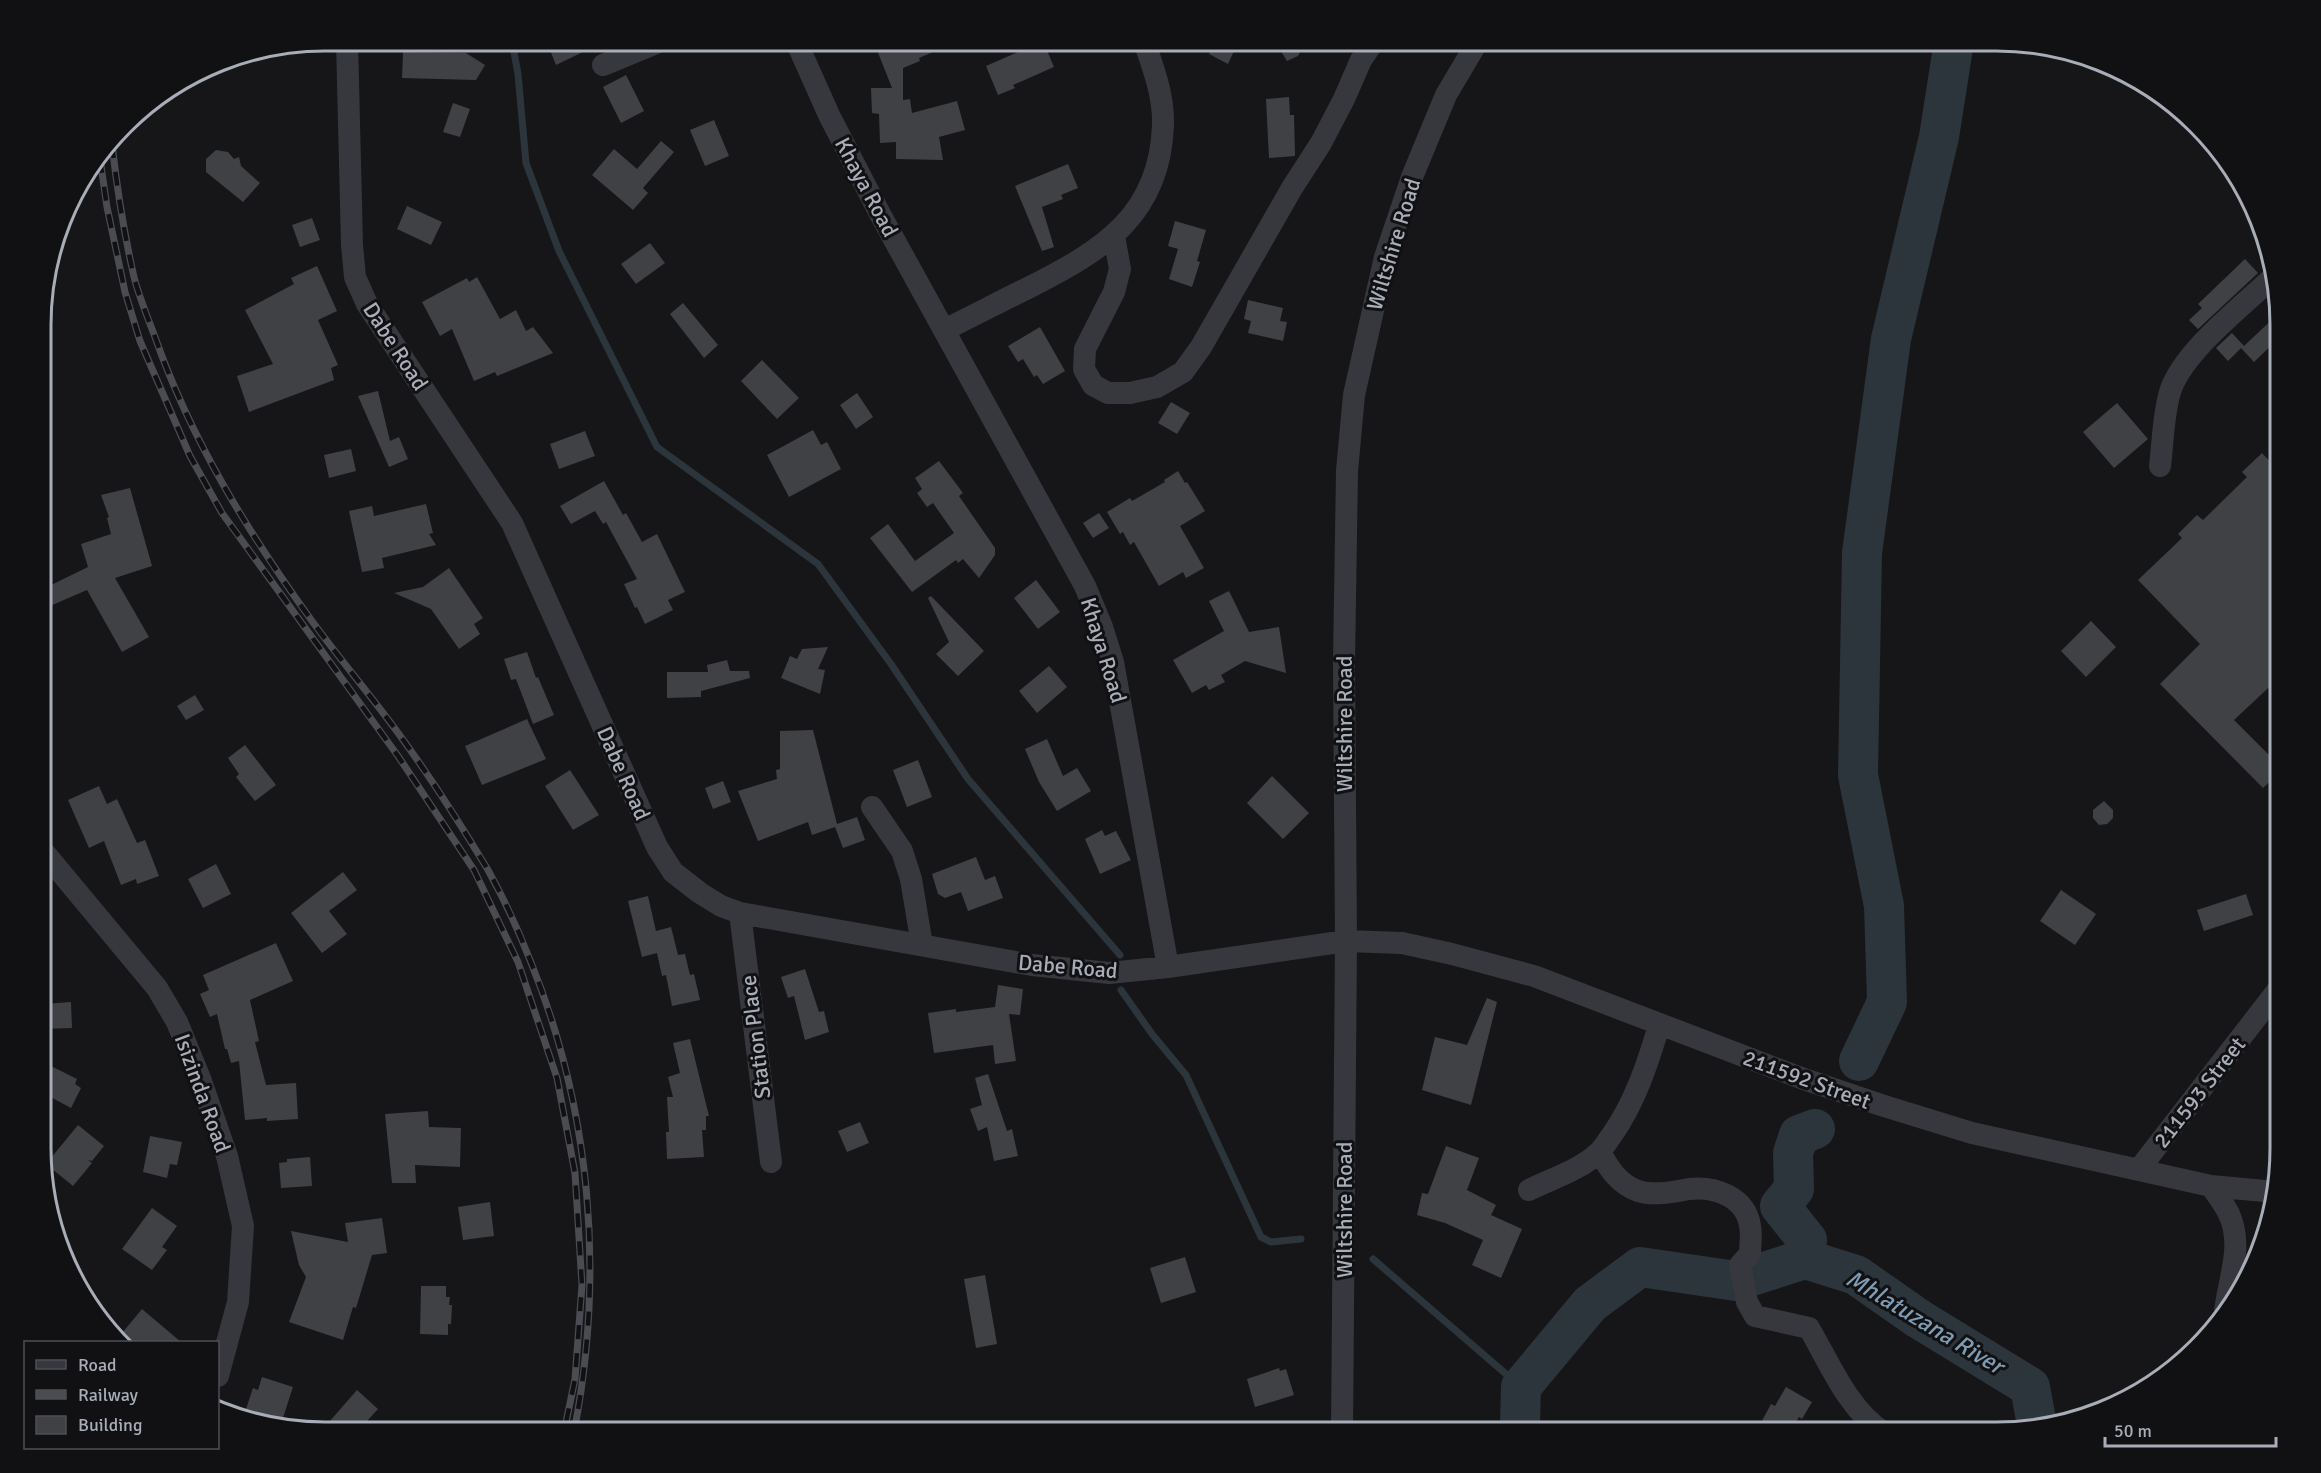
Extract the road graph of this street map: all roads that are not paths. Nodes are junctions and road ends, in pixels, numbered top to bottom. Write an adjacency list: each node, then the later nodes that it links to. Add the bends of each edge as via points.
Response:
1 (347, 51): 14 (street, Dabe Road, via 355,277 379,325 512,523 657,848 673,872 721,906)
2 (635, 51): 7 (street)
3 (801, 51): 10 (street, Khaya Road, via 829,115)
4 (1148, 51): 8 (street, via 1157,79 1163,123 1159,161 1146,196)
5 (1367, 51): 8 (street, via 1321,143 1183,372 1157,387 1130,393 1108,393 1093,385 1084,369 1085,349 1114,292 1120,269)
6 (1472, 51): 15 (street, Wiltshire Road, via 1446,95 1412,177 1385,257 1354,395 1347,471 1344,662)
7 (603, 65)
8 (1114, 236): 10 (street, via 1058,272)
9 (2267, 283): 11 (street, via 2200,345 2170,390)
10 (944, 330): 17 (street, Khaya Road, via 1085,586 1102,627 1122,705)
11 (2160, 466)
12 (872, 807): 16 (street, via 902,852 911,879)
13 (51, 861): 27 (street, Isizinda Road, via 157,988 177,1022 227,1156 243,1226 238,1302)
14 (740, 913): 16 (street, Dabe Road); 21 (street, Station Place)
15 (1346, 941): 17 (street, Dabe Road); 19 (street, 211592 Street, via 1402,943 1534,976); 28 (street, Wiltshire Road)
16 (922, 945): 17 (street, Dabe Road, via 1071,970 1109,973)
17 (1168, 967)
18 (2270, 1000): 22 (street, 211593 Street)
19 (1659, 1025): 20 (street, via 1627,1110); 22 (street, 211592 Street, via 1801,1078 1962,1130)
20 (1600, 1152): 24 (street); 29 (street, via 1616,1176 1638,1191 1712,1189 1734,1199 1750,1225 1750,1254 1740,1265 1747,1302 1755,1316 1809,1329)
21 (771, 1162)
22 (2140, 1168): 23 (street, 211592 Street)
23 (2211, 1186): 25 (street, 211592 Street); 26 (street, via 2229,1215 2236,1238)
24 (1529, 1190)
25 (2267, 1191)
26 (2227, 1295)
27 (219, 1372)
28 (1342, 1422)
29 (1868, 1422)

